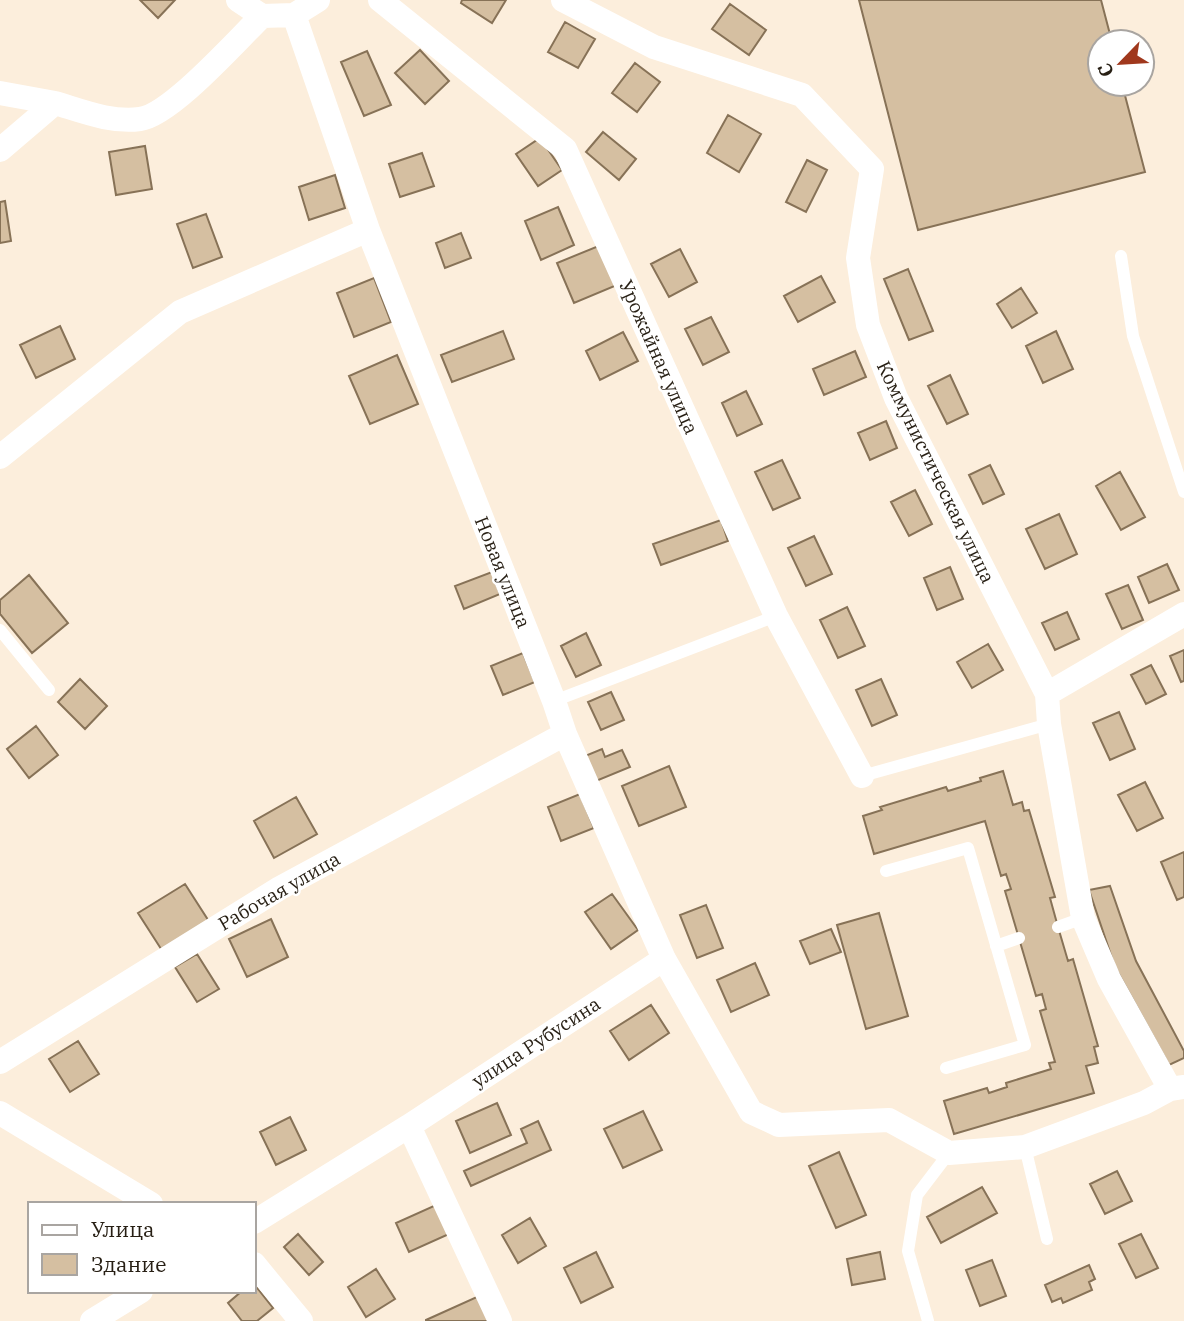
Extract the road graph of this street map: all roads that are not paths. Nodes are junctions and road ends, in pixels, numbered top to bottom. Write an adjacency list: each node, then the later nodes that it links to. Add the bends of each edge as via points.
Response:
1 (239, 0): 6 (street)
2 (318, 0): 5 (street)
3 (380, 0): 15 (street, Урожайная улица, via 565,149)
4 (563, 0): 18 (street, Коммунистическая улица, via 654,47 802,95 872,169 858,258 868,326 896,398)
5 (294, 15): 6 (street); 10 (street, Новая улица)
6 (262, 16): 8 (street, via 173,102 142,119 113,119)
7 (0, 93): 8 (street)
8 (55, 103): 9 (street)
9 (0, 150)
10 (368, 230): 12 (street, via 180,312); 19 (street, Новая улица)
11 (1121, 257): 13 (lane, via 1133,336)
12 (0, 457)
13 (1184, 492)
14 (1184, 614): 18 (street)
15 (776, 616): 19 (lane); 22 (street, Урожайная улица)
16 (0, 630): 17 (lane)
17 (49, 690)
18 (1046, 694): 20 (street, Коммунистическая улица)
19 (554, 701): 21 (street, Новая улица)
20 (1049, 724): 22 (lane); 24 (street, Коммунистическая улица)
21 (565, 734): 28 (street, Новая улица); 29 (street, Рабочая улица, via 280,888)
22 (862, 776)
23 (886, 870): 27 (lane, via 968,848)
24 (1083, 918): 25 (lane); 31 (street, Коммунистическая улица, via 1109,979)
25 (1058, 927)
26 (1019, 938): 27 (lane)
27 (996, 946): 30 (lane, via 1025,1045)
28 (664, 959): 33 (street, улица Рубусина); 35 (street, Новая улица, via 751,1112 779,1125 889,1120)
29 (0, 1062)
30 (946, 1068)
31 (1177, 1088): 34 (street)
32 (0, 1113): 36 (street)
33 (409, 1126): 37 (street, улица Рубусина); 43 (street)
34 (1025, 1147): 35 (street); 38 (lane)
35 (949, 1153): 44 (lane, via 917,1195 908,1251)
36 (149, 1202)
37 (256, 1221)
38 (1047, 1239)
39 (256, 1266): 42 (street)
40 (132, 1305): 41 (street)
41 (92, 1321)
42 (301, 1321)
43 (500, 1321)
44 (928, 1321)

